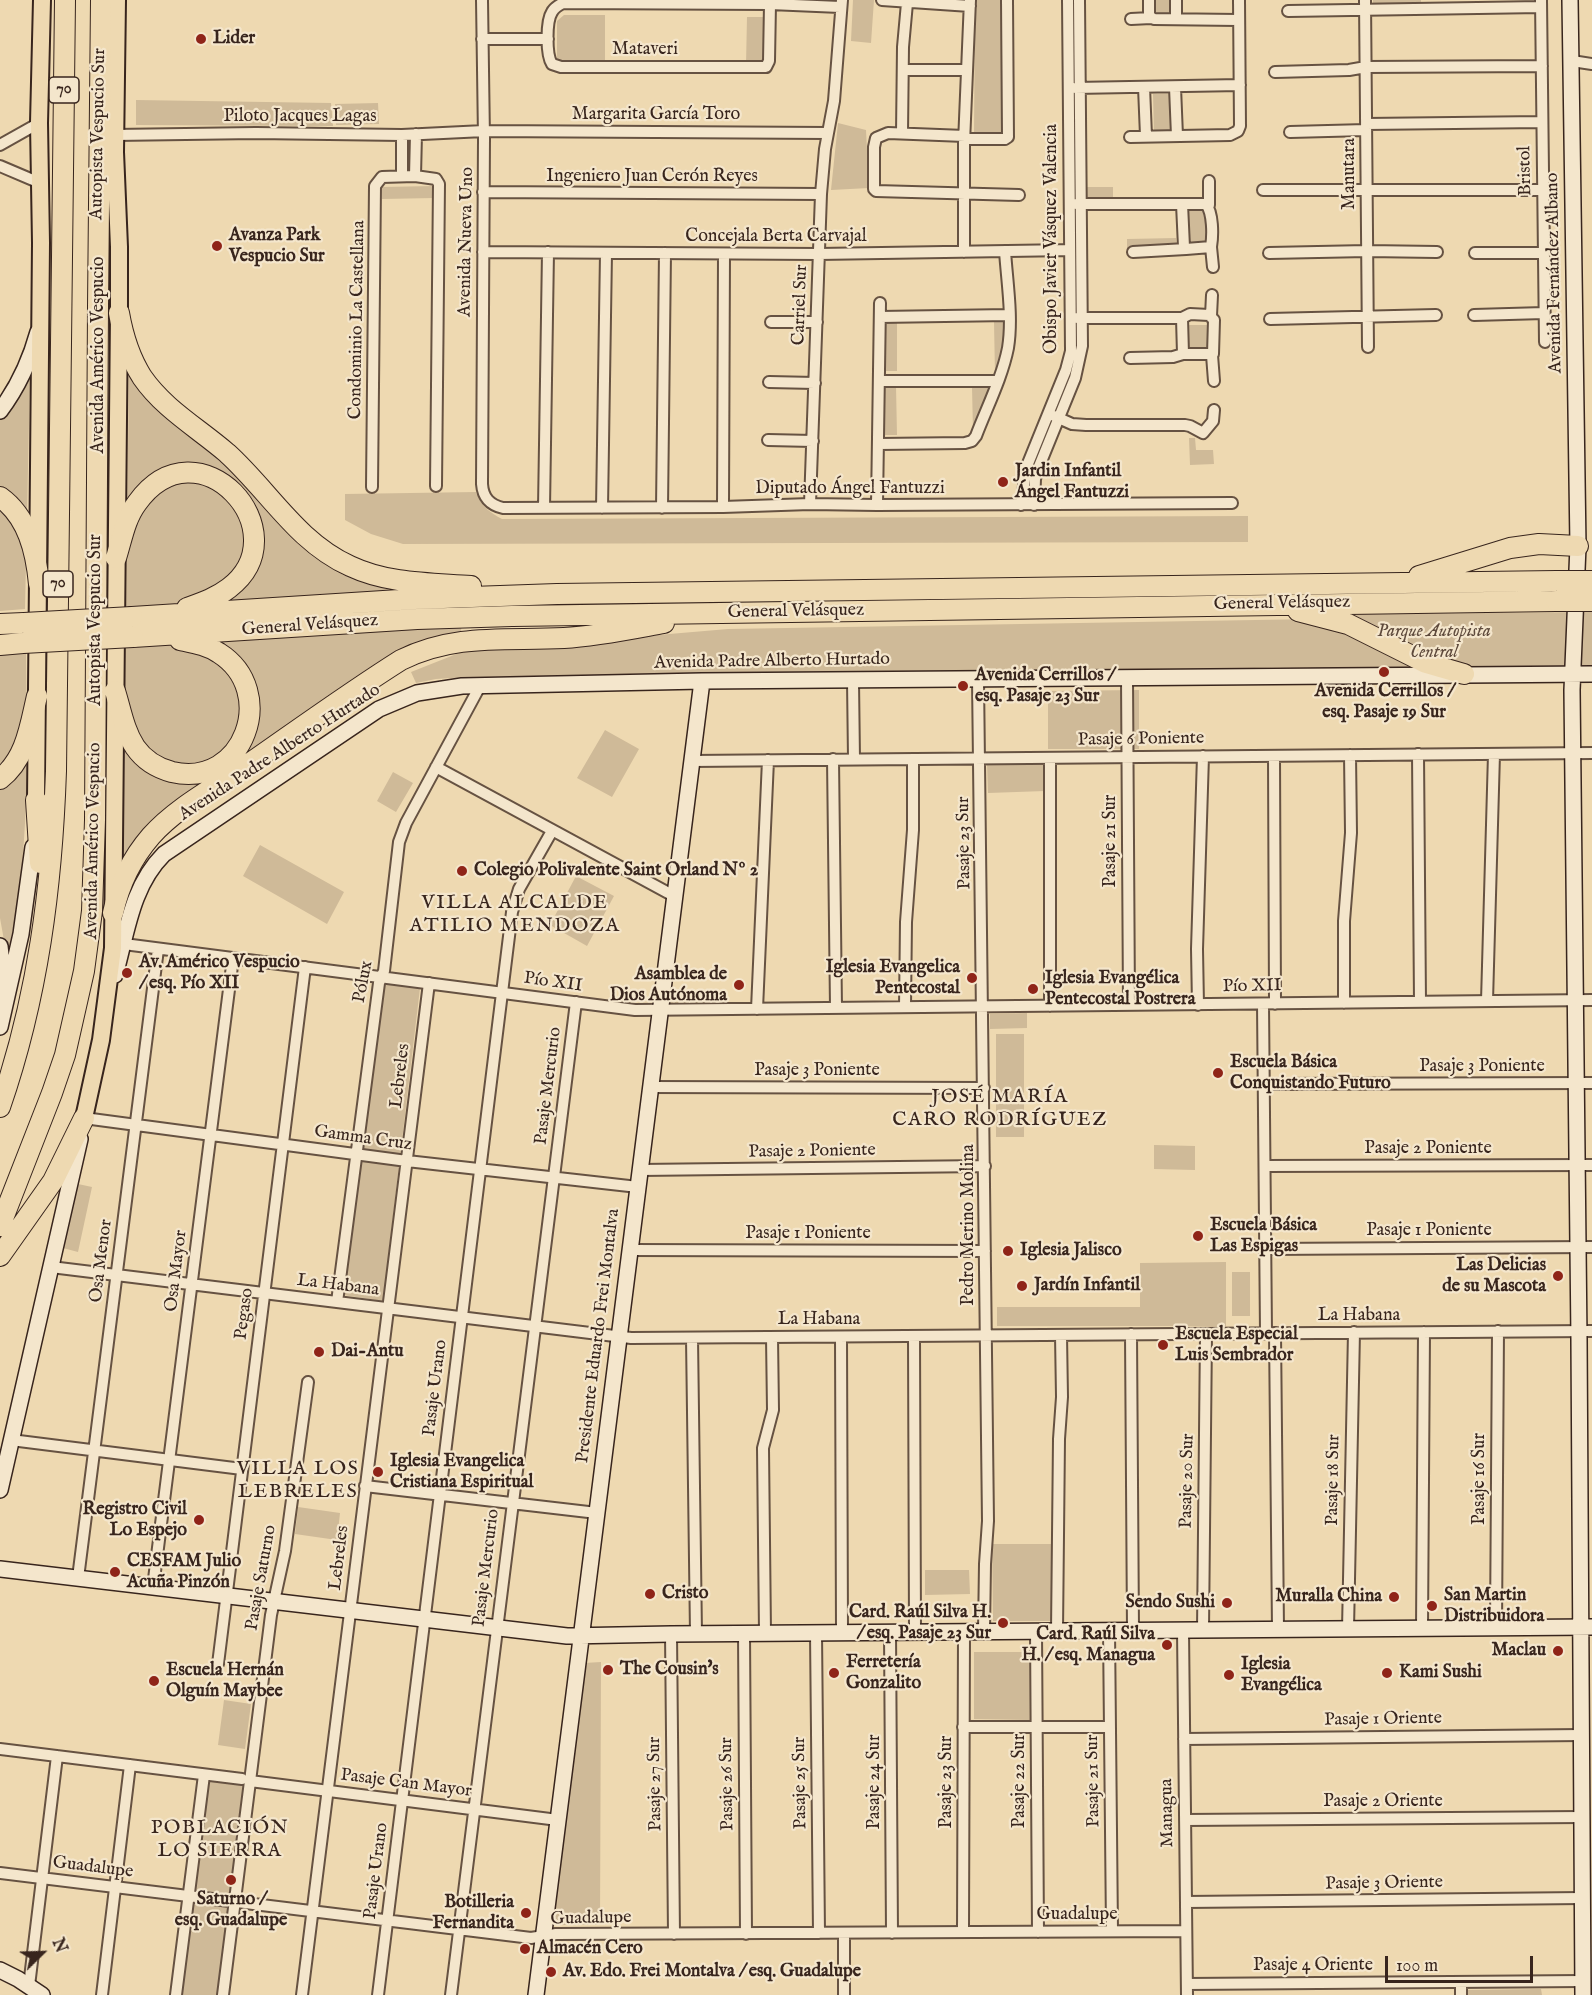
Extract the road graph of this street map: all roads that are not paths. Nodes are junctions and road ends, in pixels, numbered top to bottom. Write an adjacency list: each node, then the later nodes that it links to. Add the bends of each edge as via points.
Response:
1 (42, 0): 40 (main road)
2 (65, 0): 183 (highway, Autopista Vespucio Sur / 70, via 57,771 49,888)
3 (101, 0): 223 (highway, Autopista Vespucio Sur / 70, via 93,903 84,971 67,1047)
4 (117, 0): 47 (main road, Avenida Américo Vespucio)
5 (482, 0): 26 (street, Avenida Nueva Uno)
6 (1007, 0): 51 (street, via 1008,137)
7 (1068, 0): 38 (street, Obispo Javier Vásquez Valencia)
8 (1079, 0): 38 (street, Obispo Javier Vásquez Valencia)
9 (1149, 0): 22 (street)
10 (1176, 0): 24 (street)
11 (1239, 0): 25 (street)
12 (1570, 0): 28 (street, Avenida Fernández Albano)
13 (882, 1): 14 (street)
14 (907, 3): 15 (street); 32 (street)
15 (970, 3): 33 (street)
16 (770, 4): 17 (street); 27 (street, via 563,3 552,11); 27 (street, Mataveri, via 769,61 763,67 555,66 548,58)
17 (841, 4): 43 (street, Carriel Sur)
18 (1429, 4): 19 (street); 20 (street)
19 (1541, 4): 31 (street, Bristol)
20 (1365, 5): 21 (street); 30 (street, Manutara)
21 (1288, 11)
22 (1151, 18): 23 (street); 24 (street)
23 (1131, 20)
24 (1176, 20): 25 (street)
25 (1238, 20): 35 (street)
26 (482, 39): 27 (street); 42 (street, Avenida Nueva Uno)
27 (548, 39)
28 (1572, 61): 29 (street); 132 (street, Avenida Fernández Albano)
29 (1592, 64)
30 (1366, 66): 31 (street); 34 (street); 41 (street, Manutara)
31 (1542, 66): 39 (street, Bristol)
32 (903, 70): 33 (street); 45 (street)
33 (967, 70): 51 (street)
34 (1275, 72)
35 (1240, 85): 37 (street); 50 (street, via 1238,132)
36 (1144, 87): 37 (street); 38 (street); 49 (street)
37 (1175, 87): 50 (street)
38 (1074, 88): 66 (street, Obispo Javier Vásquez Valencia)
39 (1542, 122): 41 (street); 61 (street, Bristol)
40 (39, 123): 53 (street); 58 (main road)
41 (1366, 127): 44 (street); 60 (street, Manutara)
42 (484, 131): 43 (street, Margarita García Toro); 46 (street, Piloto Jacques Lagas); 62 (street, Avenida Nueva Uno)
43 (828, 132): 63 (street, Carriel Sur)
44 (1290, 132)
45 (902, 133): 51 (street); 64 (street, via 876,138 876,191)
46 (416, 134): 48 (street, Piloto Jacques Lagas); 56 (street)
47 (115, 135): 48 (street, Piloto Jacques Lagas); 89 (main road, Avenida Américo Vespucio)
48 (402, 135): 55 (street)
49 (1146, 136): 50 (street); 52 (street)
50 (1177, 136)
51 (964, 137): 64 (street)
52 (1130, 137)
53 (0, 145)
54 (2, 170): 58 (street)
55 (402, 176): 56 (street, Condominio La Castellana); 121 (street, Condominio La Castellana, via 382,177 375,186)
56 (415, 176): 120 (street, Condominio La Castellana, via 436,179 439,184)
57 (1209, 181): 68 (street)
58 (40, 183): 100 (main road)
59 (1263, 190): 60 (street)
60 (1367, 190): 61 (street); 73 (street, Manutara)
61 (1543, 190): 85 (street, Bristol)
62 (483, 192): 63 (street, Ingeniero Juan Cerón Reyes); 74 (street, Avenida Nueva Uno)
63 (821, 194): 83 (street, Carriel Sur)
64 (964, 194): 65 (street); 76 (street)
65 (1019, 195)
66 (1075, 204): 67 (street); 71 (street, Obispo Javier Vásquez Valencia); 97 (street, Obispo Javier Vásquez Valencia)
67 (1182, 204): 68 (street); 70 (street)
68 (1209, 205): 69 (street)
69 (1210, 247): 70 (street); 86 (street)
70 (1186, 249): 77 (street)
71 (1070, 250): 72 (street, Concejala Berta Carvajal); 97 (street, Obispo Javier Vásquez Valencia)
72 (1005, 251): 76 (street, Concejala Berta Carvajal); 91 (street)
73 (1367, 251): 78 (street); 84 (street); 95 (street, Manutara)
74 (483, 252): 75 (street, Concejala Berta Carvajal); 119 (street, Avenida Nueva Uno)
75 (548, 252): 79 (street, Concejala Berta Carvajal); 129 (street)
76 (964, 252): 83 (street, Concejala Berta Carvajal)
77 (1133, 252)
78 (1437, 252)
79 (606, 253): 80 (street, Concejala Berta Carvajal); 130 (street)
80 (665, 253): 82 (street, Concejala Berta Carvajal); 131 (street)
81 (1475, 253): 85 (street)
82 (724, 254): 83 (street, Concejala Berta Carvajal); 128 (street)
83 (819, 254): 102 (street, Carriel Sur)
84 (1269, 254)
85 (1544, 254): 90 (street, Bristol)
86 (1213, 267)
87 (1212, 295): 94 (street)
88 (880, 303): 96 (street)
89 (119, 313): 133 (main road, Avenida Américo Vespucio); 137 (highway, via 129,351 148,385 167,406 227,453 297,529 327,554 361,571 398,581)
90 (1544, 313): 93 (street); 103 (street, Bristol)
91 (1009, 315): 96 (street); 109 (street, via 1007,350)
92 (1436, 315): 95 (street)
93 (1474, 315)
94 (1211, 316): 98 (street, via 1190,314); 106 (street)
95 (1368, 316): 99 (street); 104 (street, Manutara)
96 (880, 317): 108 (street)
97 (1076, 318): 98 (street); 115 (street, Obispo Javier Vásquez Valencia)
98 (1182, 318): 105 (street)
99 (1270, 319)
100 (41, 320): 114 (street, via 25,369); 135 (main road)
101 (771, 322): 102 (street)
102 (817, 322): 112 (street, Carriel Sur)
103 (1545, 342)
104 (1368, 347)
105 (1183, 354): 106 (street); 107 (street)
106 (1212, 355): 110 (street)
107 (1130, 358)
108 (880, 381): 109 (street); 118 (street)
109 (998, 381): 118 (street, via 972,441)
110 (1215, 381)
111 (769, 382): 112 (street)
112 (815, 382): 117 (street, Carriel Sur)
113 (1214, 410): 115 (street, via 1213,421 1203,433 1190,426 1086,425)
114 (0, 411)
115 (1053, 416): 126 (street, Obispo Javier Vásquez Valencia, via 1027,466); 127 (street, Obispo Javier Vásquez Valencia, via 1038,469)
116 (768, 440): 117 (street)
117 (813, 441): 124 (street, Carriel Sur)
118 (879, 444): 125 (street)
119 (482, 484): 129 (street, Diputado Ángel Fantuzzi, via 488,500 499,507)
120 (436, 486)
121 (372, 487)
122 (0, 497): 135 (highway, via 25,527)
123 (1232, 503): 127 (street, Diputado Ángel Fantuzzi)
124 (810, 504): 125 (street, Diputado Ángel Fantuzzi); 128 (street, Diputado Ángel Fantuzzi)
125 (877, 505): 126 (street, Diputado Ángel Fantuzzi)
126 (1021, 505): 127 (street, Diputado Ángel Fantuzzi)
127 (1034, 505)
128 (723, 507): 131 (street, Diputado Ángel Fantuzzi)
129 (544, 508): 130 (street, Diputado Ángel Fantuzzi)
130 (602, 508): 131 (street, Diputado Ángel Fantuzzi)
131 (662, 508)
132 (1585, 546): 136 (highway, via 1539,544 1510,548 1441,570); 146 (street, Avenida Fernández Albano)
133 (116, 558): 141 (highway, via 133,508 164,479 198,473 214,477 234,491 244,504 252,528 251,553 245,568 235,583 220,594); 153 (main road, Avenida Américo Vespucio)
134 (1592, 581): 136 (highway, General Velásquez, bridge)
135 (39, 584): 154 (main road)
136 (1375, 584): 137 (highway, General Velásquez)
137 (557, 594): 141 (highway, General Velásquez)
138 (1592, 601): 139 (highway, General Velásquez, bridge)
139 (1260, 604): 140 (highway, General Velásquez); 145 (highway, via 1348,624 1426,663)
140 (737, 613): 143 (highway, General Velásquez, via 417,619); 175 (highway, via 580,637 462,640 410,656 159,828 131,864)
141 (166, 615): 142 (highway, General Velásquez, bridge)
142 (0, 622)
143 (154, 636): 144 (highway, General Velásquez, bridge); 153 (highway, via 204,646 234,665 244,681 250,706 247,731 239,747 227,760 206,771 178,773 159,768 132,741)
144 (0, 645)
145 (1464, 674): 146 (street, Avenida Padre Alberto Hurtado); 148 (street, Avenida Padre Alberto Hurtado)
146 (1574, 674): 147 (street, Avenida Padre Alberto Hurtado); 155 (street, Avenida Fernández Albano)
147 (1592, 674)
148 (1126, 677): 149 (street, Avenida Padre Alberto Hurtado); 162 (street, Pasaje 21 Sur)
149 (978, 679): 151 (street, Avenida Padre Alberto Hurtado); 163 (street, Pasaje 23 Sur)
150 (702, 681): 151 (street, Avenida Padre Alberto Hurtado); 152 (street, Avenida Padre Alberto Hurtado); 169 (street, Presidente Eduardo Frei Montalva)
151 (854, 681): 166 (street)
152 (480, 686): 170 (street, Pólux); 176 (street, Avenida Padre Alberto Hurtado, via 431,690 379,709 171,847 150,868 138,891)
153 (115, 691): 175 (main road, Avenida Américo Vespucio)
154 (38, 696): 171 (highway, via 23,749 11,770); 172 (main road)
155 (1573, 753): 156 (street, Pasaje 6 Poniente); 158 (street, Pasaje 6 Poniente); 185 (street, Avenida Fernández Albano)
156 (1592, 753)
157 (1418, 754): 158 (street, Pasaje 6 Poniente); 159 (street, Pasaje 6 Poniente); 189 (street)
158 (1494, 754): 187 (street)
159 (1350, 755): 161 (street, Pasaje 6 Poniente); 190 (street)
160 (1203, 756): 161 (street, Pasaje 6 Poniente); 162 (street, Pasaje 6 Poniente); 195 (street)
161 (1274, 756): 193 (street)
162 (1127, 757): 164 (street, Pasaje 6 Poniente); 194 (street, Pasaje 21 Sur)
163 (980, 758): 164 (street, Pasaje 6 Poniente); 167 (street, Pasaje 6 Poniente); 199 (street, Pasaje 23 Sur)
164 (1050, 758): 196 (street)
165 (833, 759): 166 (street, Pasaje 6 Poniente); 168 (street, Pasaje 6 Poniente); 200 (street)
166 (854, 759): 167 (street, Pasaje 6 Poniente)
167 (913, 759): 198 (street, via 914,830 906,911)
168 (768, 760): 169 (street, Pasaje 6 Poniente); 201 (street)
169 (691, 761): 174 (street, Presidente Eduardo Frei Montalva)
170 (436, 767): 173 (street); 181 (street, Pólux, via 402,833)
171 (0, 778)
172 (36, 800): 183 (highway, via 40,864); 197 (street, via 26,902)
173 (552, 831): 174 (street); 184 (street, Pasaje Urano, via 514,902)
174 (674, 896): 202 (street, Presidente Eduardo Frei Montalva)
175 (113, 913): 191 (main road, Avenida Américo Vespucio)
176 (124, 944): 178 (street, Pío XII); 191 (street, Avenida Padre Alberto Hurtado)
177 (0, 946): 197 (street)
178 (158, 949): 179 (street, Pío XII); 211 (street, Osa Menor)
179 (233, 958): 180 (street, Pío XII); 212 (street, Osa Mayor)
180 (305, 967): 181 (street, Pío XII); 213 (street, Pegaso)
181 (382, 977): 182 (street, Pío XII); 214 (street, Pólux)
182 (429, 983): 184 (street, Pío XII); 215 (street, Lebreles)
183 (33, 986): 209 (highway, Autopista Vespucio Sur / 70)
184 (501, 993): 188 (street, Pío XII); 219 (street, Pasaje Urano)
185 (1575, 1000): 186 (street, Pío XII); 187 (street, Pío XII); 204 (street, Avenida Fernández Albano)
186 (1592, 1000)
187 (1487, 1001): 189 (street, Pío XII)
188 (576, 1002): 202 (street, Pío XII); 221 (street, Pasaje Mercurio)
189 (1420, 1002): 190 (street, Pío XII)
190 (1344, 1003): 193 (street, Pío XII)
191 (107, 1004): 210 (main road, Avenida Américo Vespucio)
192 (1263, 1004): 193 (street, Pío XII); 195 (street, Pío XII); 206 (street)
193 (1275, 1004)
194 (1129, 1005): 195 (street, Pío XII); 196 (street, Pío XII)
195 (1197, 1005)
196 (1050, 1006): 199 (street, Pío XII)
197 (5, 1007): 203 (street)
198 (905, 1007): 199 (street, Pío XII); 200 (street, Pío XII)
199 (983, 1007): 208 (street, Pedro Merino Molina)
200 (836, 1008): 201 (street, Pío XII)
201 (757, 1009): 202 (street, Pío XII)
202 (660, 1010): 207 (street, Presidente Eduardo Frei Montalva)
203 (0, 1027)
204 (1576, 1083): 205 (street, Pasaje 3 Poniente); 206 (street, Pasaje 3 Poniente); 216 (street, Avenida Fernández Albano)
205 (1592, 1083)
206 (1264, 1084): 218 (street)
207 (650, 1087): 208 (street, Pasaje 3 Poniente); 220 (street, Presidente Eduardo Frei Montalva)
208 (984, 1088): 217 (street, Pedro Merino Molina)
209 (0, 1107)
210 (84, 1118): 211 (street, Gamma Cruz); 228 (highway, via 44,1194); 229 (street, Avenida Américo Vespucio)
211 (136, 1126): 212 (street, Gamma Cruz); 230 (street, Osa Menor)
212 (211, 1136): 213 (street, Gamma Cruz); 231 (street, Osa Mayor)
213 (282, 1145): 214 (street, Gamma Cruz); 232 (street, Pegaso)
214 (357, 1154): 215 (street, Gamma Cruz); 233 (street, Pólux)
215 (406, 1161): 219 (street, Gamma Cruz); 234 (street, Lebreles)
216 (1584, 1165): 218 (street, Pasaje 2 Poniente); 224 (street, Avenida Fernández Albano)
217 (985, 1166): 220 (street, Pasaje 2 Poniente); 227 (street, Pedro Merino Molina)
218 (1265, 1166): 225 (street)
219 (480, 1170): 221 (street, Gamma Cruz); 235 (street, Pasaje Urano)
220 (640, 1170): 222 (street, Presidente Eduardo Frei Montalva)
221 (554, 1178): 222 (street, Gamma Cruz); 236 (street, Pasaje Mercurio)
222 (638, 1187): 226 (street, Presidente Eduardo Frei Montalva)
223 (0, 1226)
224 (1585, 1247): 225 (street, Pasaje 1 Poniente); 238 (street, Avenida Fernández Albano)
225 (1266, 1249): 241 (street)
226 (630, 1250): 227 (street, Pasaje 1 Poniente); 247 (street, Presidente Eduardo Frei Montalva)
227 (985, 1251): 244 (street, Pedro Merino Molina)
228 (0, 1256)
229 (51, 1267): 230 (street, La Habana); 252 (street, Avenida Américo Vespucio)
230 (117, 1275): 231 (street, La Habana); 253 (street, Osa Menor)
231 (192, 1284): 232 (street, La Habana); 254 (street, Osa Mayor)
232 (264, 1293): 233 (street, La Habana); 255 (street, Pegaso)
233 (338, 1302): 234 (street, La Habana)
234 (388, 1309): 235 (street, La Habana); 256 (street, Lebreles)
235 (461, 1318): 236 (street, La Habana); 258 (street, Pasaje Urano)
236 (535, 1327): 247 (street, La Habana); 259 (street, Pasaje Mercurio)
237 (1498, 1331): 238 (street, La Habana); 240 (street, La Habana); 270 (street, Pasaje 16 Sur)
238 (1585, 1331): 268 (street, Avenida Fernández Albano)
239 (1354, 1332): 240 (street, La Habana); 241 (street, La Habana); 273 (street, Pasaje 18 Sur)
240 (1424, 1332): 269 (street)
241 (1271, 1333): 243 (street, La Habana); 272 (street)
242 (1131, 1334): 243 (street, La Habana); 245 (street, La Habana); 275 (street)
243 (1206, 1334): 277 (street, Pasaje 20 Sur)
244 (986, 1335): 245 (street, La Habana); 246 (street, La Habana); 278 (street, via 988,1521)
245 (1061, 1335): 280 (street)
246 (914, 1336): 249 (street, La Habana); 283 (street)
247 (619, 1337): 250 (street, La Habana); 260 (street, Presidente Eduardo Frei Montalva)
248 (772, 1337): 249 (street, La Habana); 250 (street, La Habana); 286 (street, via 773,1410 763,1448)
249 (841, 1337): 281 (street)
250 (693, 1338): 289 (street)
251 (308, 1382): 265 (street, Pasaje Saturno)
252 (11, 1440): 253 (street); 257 (street, Avenida Américo Vespucio)
253 (94, 1451): 254 (street); 262 (street, Osa Menor)
254 (170, 1460): 255 (street); 263 (street, Osa Mayor)
255 (242, 1469): 264 (street, Pegaso)
256 (365, 1486): 258 (street); 266 (street, Lebreles)
257 (0, 1490)
258 (440, 1495): 259 (street); 267 (street, Pasaje Urano)
259 (513, 1503): 260 (street); 271 (street, Pasaje Mercurio)
260 (597, 1513): 290 (street, Presidente Eduardo Frei Montalva)
261 (0, 1569): 262 (street)
262 (78, 1578): 263 (street)
263 (153, 1587): 264 (street)
264 (226, 1596): 265 (street); 291 (street, Pegaso)
265 (275, 1602): 266 (street); 301 (street, Pasaje Saturno)
266 (350, 1611): 267 (street); 302 (street, Lebreles)
267 (424, 1620): 271 (street); 303 (street, Pasaje Urano)
268 (1586, 1627): 270 (street); 295 (street, Avenida Fernández Albano)
269 (1422, 1628): 270 (street); 273 (street)
270 (1496, 1628)
271 (497, 1629): 290 (street); 304 (street, Pasaje Mercurio)
272 (1278, 1629): 273 (street); 277 (street)
273 (1348, 1629)
274 (1109, 1630): 275 (street); 280 (street); 294 (street, Pasaje 21 Sur)
275 (1133, 1630): 276 (street)
276 (1183, 1630): 277 (street); 296 (street, Managua)
277 (1203, 1630)
278 (984, 1631): 279 (street); 284 (street)
279 (1036, 1631): 280 (street); 293 (street, Pasaje 22 Sur)
280 (1057, 1631)
281 (842, 1632): 282 (street); 287 (street)
282 (890, 1632): 283 (street); 320 (street, Pasaje 24 Sur)
283 (915, 1632): 284 (street)
284 (963, 1632): 292 (street, Pasaje 23 Sur)
285 (744, 1633): 286 (street); 289 (street); 326 (street, Pasaje 26 Sur)
286 (765, 1633): 287 (street)
287 (816, 1633): 323 (street, Pasaje 25 Sur)
288 (671, 1634): 289 (street); 290 (street); 325 (street, Pasaje 27 Sur)
289 (696, 1634)
290 (581, 1637): 306 (street, Presidente Eduardo Frei Montalva)
291 (218, 1664)
292 (963, 1727): 293 (street); 321 (street, Pasaje 23 Sur)
293 (1036, 1727): 294 (street); 322 (street, Pasaje 22 Sur)
294 (1110, 1727): 318 (street, Pasaje 21 Sur)
295 (1582, 1735): 296 (street, Pasaje 1 Oriente); 305 (street, Avenida Fernández Albano)
296 (1184, 1739): 307 (street, Managua)
297 (0, 1749): 298 (street, Pasaje Can Mayor)
298 (57, 1756): 299 (street, Pasaje Can Mayor); 309 (street)
299 (130, 1765): 300 (street, Pasaje Can Mayor); 310 (street)
300 (204, 1775): 301 (street, Pasaje Can Mayor); 311 (street)
301 (246, 1780): 302 (street, Pasaje Can Mayor); 314 (street, Pasaje Saturno)
302 (327, 1791): 303 (street, Pasaje Can Mayor); 315 (street, Lebreles)
303 (402, 1800): 304 (street, Pasaje Can Mayor); 316 (street, Pasaje Urano)
304 (474, 1809): 306 (street, Pasaje Can Mayor); 317 (street, Pasaje Mercurio)
305 (1582, 1817): 307 (street, Pasaje 2 Oriente); 312 (street, Avenida Fernández Albano)
306 (558, 1820): 327 (street, Presidente Eduardo Frei Montalva)
307 (1185, 1820): 313 (street, Managua)
308 (0, 1873): 309 (street, Guadalupe)
309 (42, 1878): 310 (street, Guadalupe); 333 (street)
310 (115, 1888): 311 (street, Guadalupe); 334 (street)
311 (189, 1897): 314 (street, Guadalupe); 335 (street)
312 (1583, 1898): 313 (street, Pasaje 3 Oriente); 328 (street, Avenida Fernández Albano)
313 (1186, 1902): 319 (street, Managua)
314 (235, 1903): 315 (street, Guadalupe); 336 (street, Pasaje Saturno)
315 (312, 1912): 316 (street, Guadalupe); 337 (street, Lebreles)
316 (387, 1921): 317 (street, Guadalupe); 338 (street, Pasaje Urano)
317 (459, 1930): 327 (street, Guadalupe); 339 (street, Pasaje Mercurio)
318 (1112, 1931): 319 (street, Guadalupe); 322 (street, Guadalupe)
319 (1186, 1931): 332 (street, Managua)
320 (892, 1932): 321 (street, Guadalupe); 324 (street, Guadalupe)
321 (963, 1932): 322 (street, Guadalupe)
322 (1038, 1932)
323 (819, 1933): 324 (street, Guadalupe); 326 (street, Guadalupe)
324 (844, 1933): 341 (street)
325 (674, 1934): 326 (street, Guadalupe); 327 (street, Guadalupe)
326 (746, 1934)
327 (543, 1936): 340 (street, Presidente Eduardo Frei Montalva)
328 (1587, 1943): 331 (street, Avenida Fernández Albano)
329 (0, 1970): 333 (street)
330 (1461, 1982): 331 (street, Pasaje 4 Oriente); 332 (street, Pasaje 4 Oriente); 342 (street)
331 (1583, 1988)
332 (1187, 1989)
333 (35, 1991)
334 (102, 1995)
335 (176, 1995)
336 (223, 1995)
337 (302, 1995)
338 (378, 1995)
339 (451, 1995)
340 (536, 1995)
341 (844, 1995)
342 (1461, 1995)

